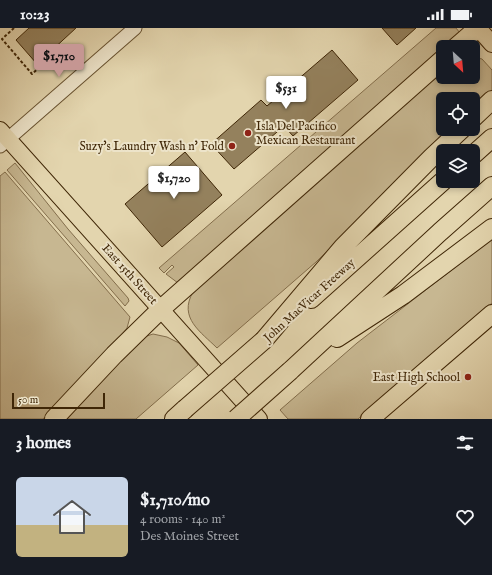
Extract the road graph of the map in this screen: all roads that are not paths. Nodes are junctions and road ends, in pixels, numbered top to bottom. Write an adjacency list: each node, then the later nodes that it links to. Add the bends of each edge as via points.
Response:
1 (135, 28): 9 (street)
2 (478, 28): 3 (highway); 4 (main road)
3 (464, 40)
4 (492, 44)
5 (436, 65): 15 (highway)
6 (492, 100): 7 (highway)
7 (480, 111)
8 (454, 136): 17 (highway, via 343,247)
9 (3, 138): 15 (main road, East 15th Street)
10 (492, 138): 11 (highway)
11 (480, 148)
12 (492, 186): 18 (highway)
13 (436, 187): 17 (highway, John MacVicar Freeway)
14 (492, 228): 18 (highway, via 403,295)
15 (161, 310): 20 (highway, via 114,355); 22 (main road, East 15th Street)
16 (492, 314): 23 (highway)
17 (264, 340): 19 (highway, John MacVicar Freeway, bridge)
18 (304, 358): 21 (highway, bridge)
19 (180, 414)
20 (54, 419)
21 (236, 419)
22 (259, 419)
23 (370, 419)

